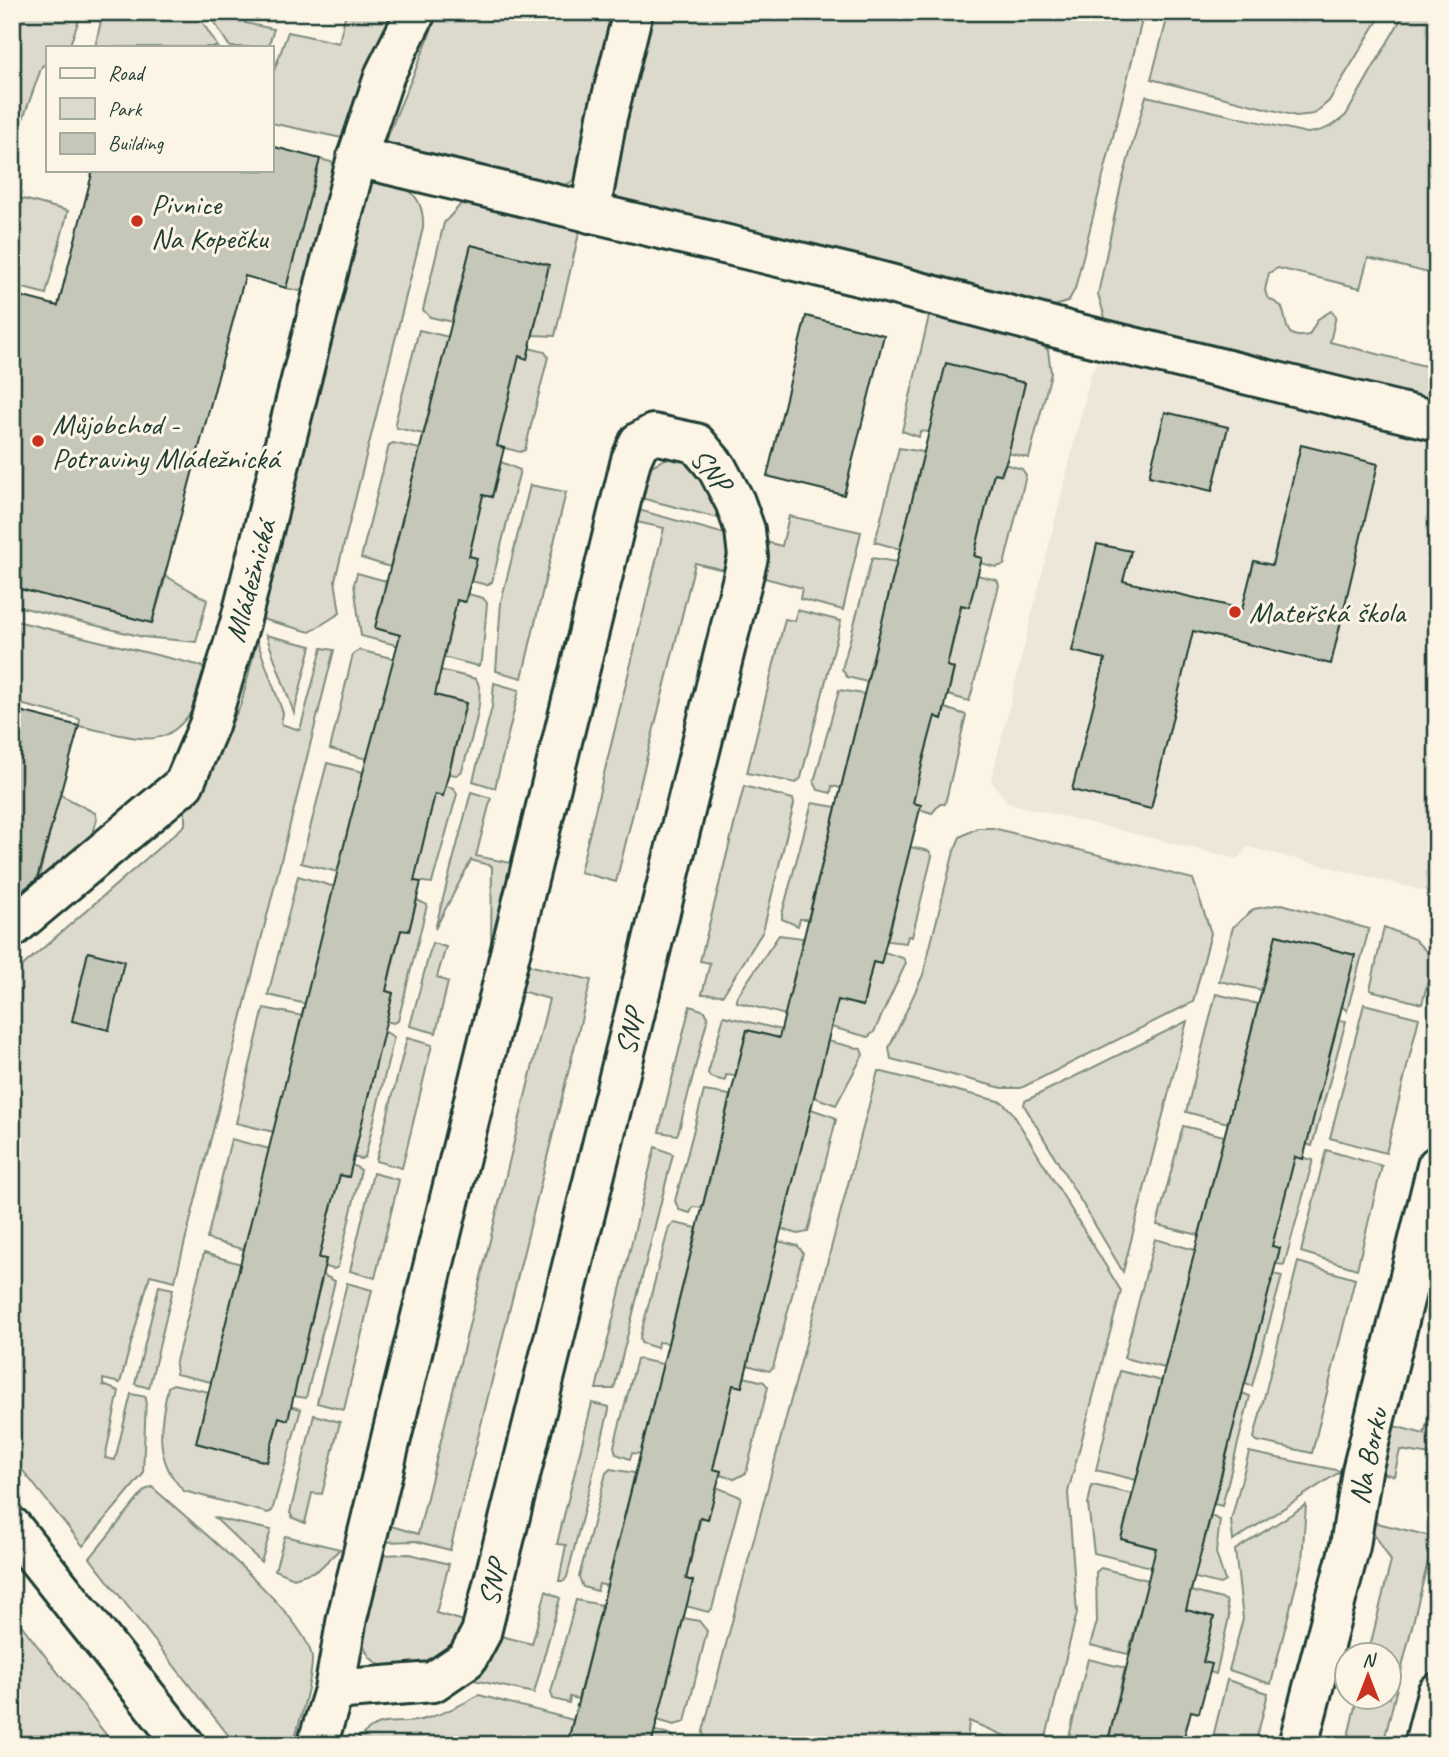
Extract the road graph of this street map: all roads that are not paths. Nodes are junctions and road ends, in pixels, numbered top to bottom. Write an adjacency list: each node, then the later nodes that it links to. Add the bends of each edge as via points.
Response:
1 (416, 12): 3 (street, Mládežnická, via 386,74)
2 (633, 12): 4 (street)
3 (357, 156): 4 (street); 6 (street, Mládežnická, via 240,623 209,725 184,784)
4 (590, 213): 5 (street)
5 (1437, 421)
6 (12, 928)
7 (1437, 1167): 13 (street, Na Borku, via 1362,1471 1350,1546)
8 (12, 1527): 11 (street)
9 (334, 1690): 9 (street, SNP, via 433,1682 467,1658 481,1633 748,557 735,502 717,468 696,443 653,433 639,442 631,460 347,1618); 12 (street, SNP)
10 (1437, 1693): 14 (street)
11 (186, 1745)
12 (317, 1745)
13 (1298, 1745)
14 (1424, 1745)

